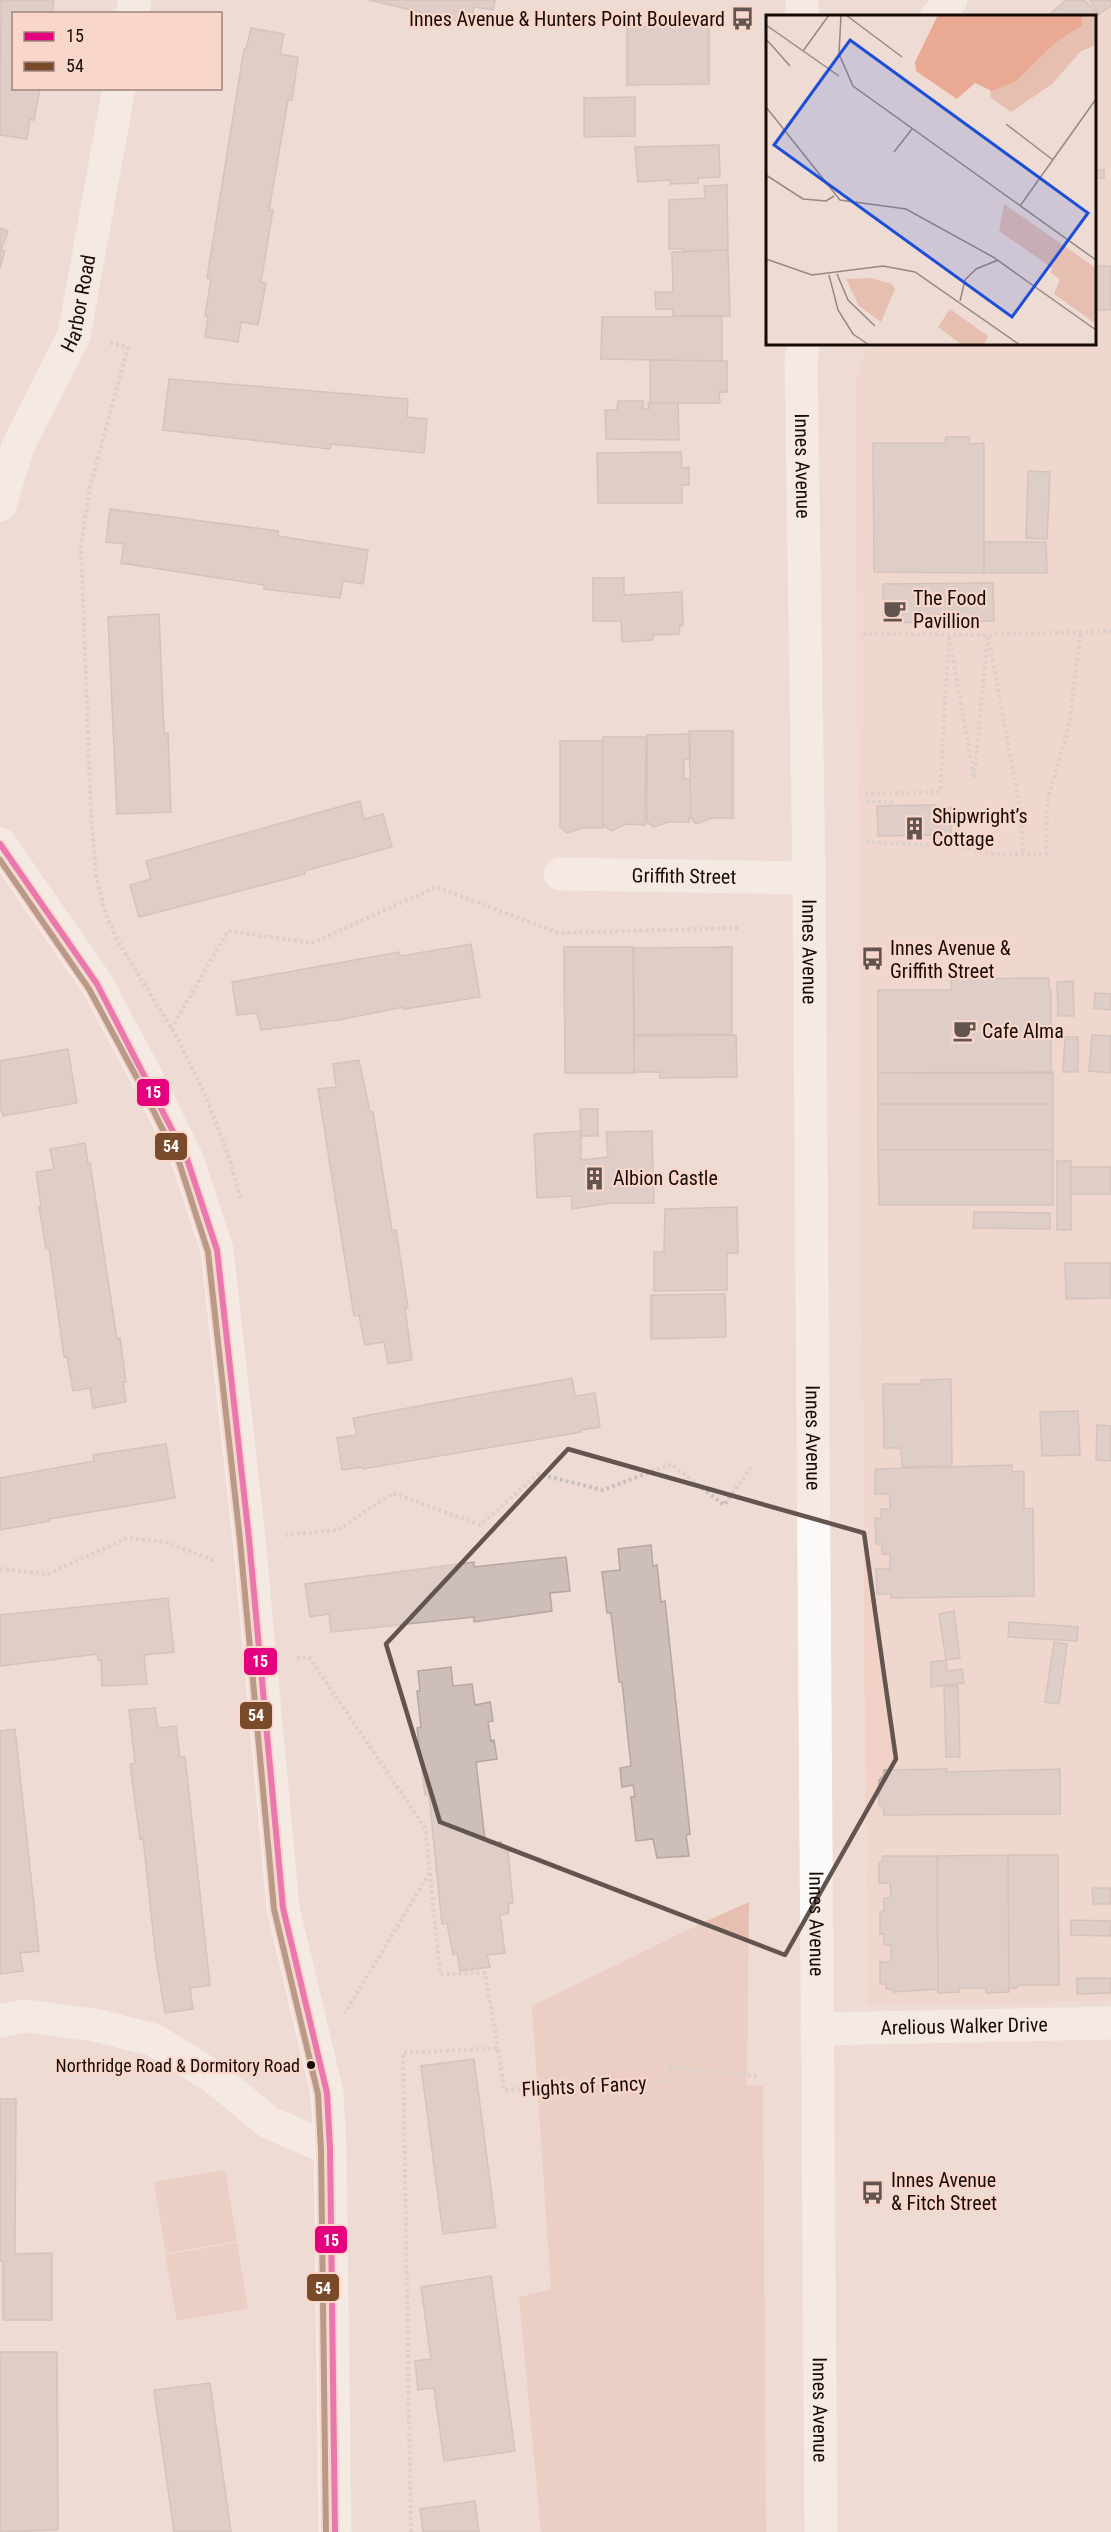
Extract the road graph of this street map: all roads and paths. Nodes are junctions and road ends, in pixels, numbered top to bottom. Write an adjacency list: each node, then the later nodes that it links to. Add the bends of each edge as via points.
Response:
1 (951, 0): 2 (street)
2 (938, 15)
3 (119, 90): 4 (street, Harbor Road)
4 (74, 335): 6 (street, Harbor Road, via 18,446); 21 (path, via 128,347 90,488 81,546 96,876 106,915 119,943)
5 (803, 345): 19 (street, Innes Avenue)
6 (0, 506)
7 (1081, 631): 8 (path); 11 (path); 17 (path, via 1070,726 1047,802 1046,854)
8 (1111, 631)
9 (863, 634): 10 (path)
10 (949, 635): 11 (path); 11 (path, via 974,778); 12 (path, via 940,792)
11 (988, 635): 17 (path, via 1020,808)
12 (866, 794)
13 (866, 802): 14 (path, via 891,802)
14 (891, 806)
15 (866, 842): 17 (path, via 956,846 991,854)
16 (0, 844): 24 (street, via 97,984 187,1159 217,1250)
17 (1023, 853)
18 (560, 874): 19 (street, Griffith Street)
19 (809, 878): 30 (street, Innes Avenue)
20 (738, 928): 21 (path, via 560,933 436,887 312,943 228,931)
21 (171, 1029): 22 (path, via 215,1119)
22 (244, 1208)
23 (753, 1465): 24 (path, via 724,1504 670,1464 603,1490 538,1474 480,1525 393,1493 338,1530)
24 (249, 1539): 25 (path, via 221,1563 165,1542 127,1538 48,1574); 26 (street)
25 (0, 1569)
26 (260, 1661): 27 (path, via 309,1657 425,1828); 31 (street, via 283,1908)
27 (430, 1872): 31 (path, via 338,2026); 32 (path, via 440,1974 485,1973)
28 (0, 2022): 34 (street, via 25,2016 95,2025 154,2040 215,2078 268,2122)
29 (1111, 2023): 30 (street, Arelious Walker Drive)
30 (817, 2029): 37 (street, Innes Avenue)
31 (312, 2032): 34 (street, via 327,2093)
32 (498, 2048): 33 (path, Flights of Fancy, via 504,2090 669,2082 669,2067); 36 (path, via 403,2053)
33 (757, 2076)
34 (330, 2149): 35 (street)
35 (335, 2532)
36 (411, 2532)
37 (821, 2532)

